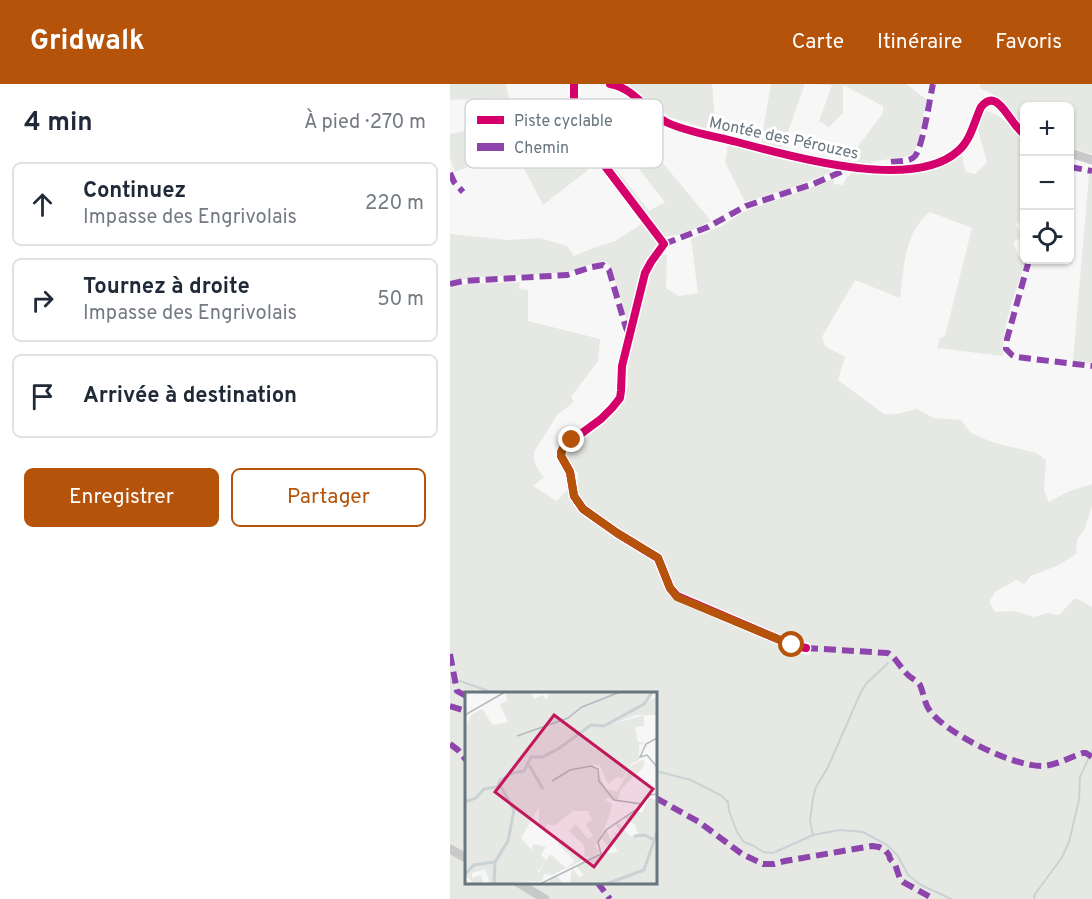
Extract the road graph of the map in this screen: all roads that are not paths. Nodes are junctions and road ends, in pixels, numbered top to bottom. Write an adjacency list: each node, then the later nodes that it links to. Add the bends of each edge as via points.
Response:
1 (610, 84): 2 (street, Montée des Pérouzes)
2 (638, 99)
3 (663, 120): 4 (street, Montée des Pérouzes, via 766,150 851,168 901,170 926,167 958,151 969,137 981,107 991,100 1003,107)
4 (1020, 130)
5 (1074, 154): 6 (street)
6 (1092, 160)
7 (607, 168): 8 (street, via 664,244 645,273 622,366 620,398 561,452 574,496 583,509 658,558 677,597)
8 (806, 648)
9 (450, 849): 10 (street)
10 (465, 857)
11 (520, 884): 12 (street)
12 (545, 899)

